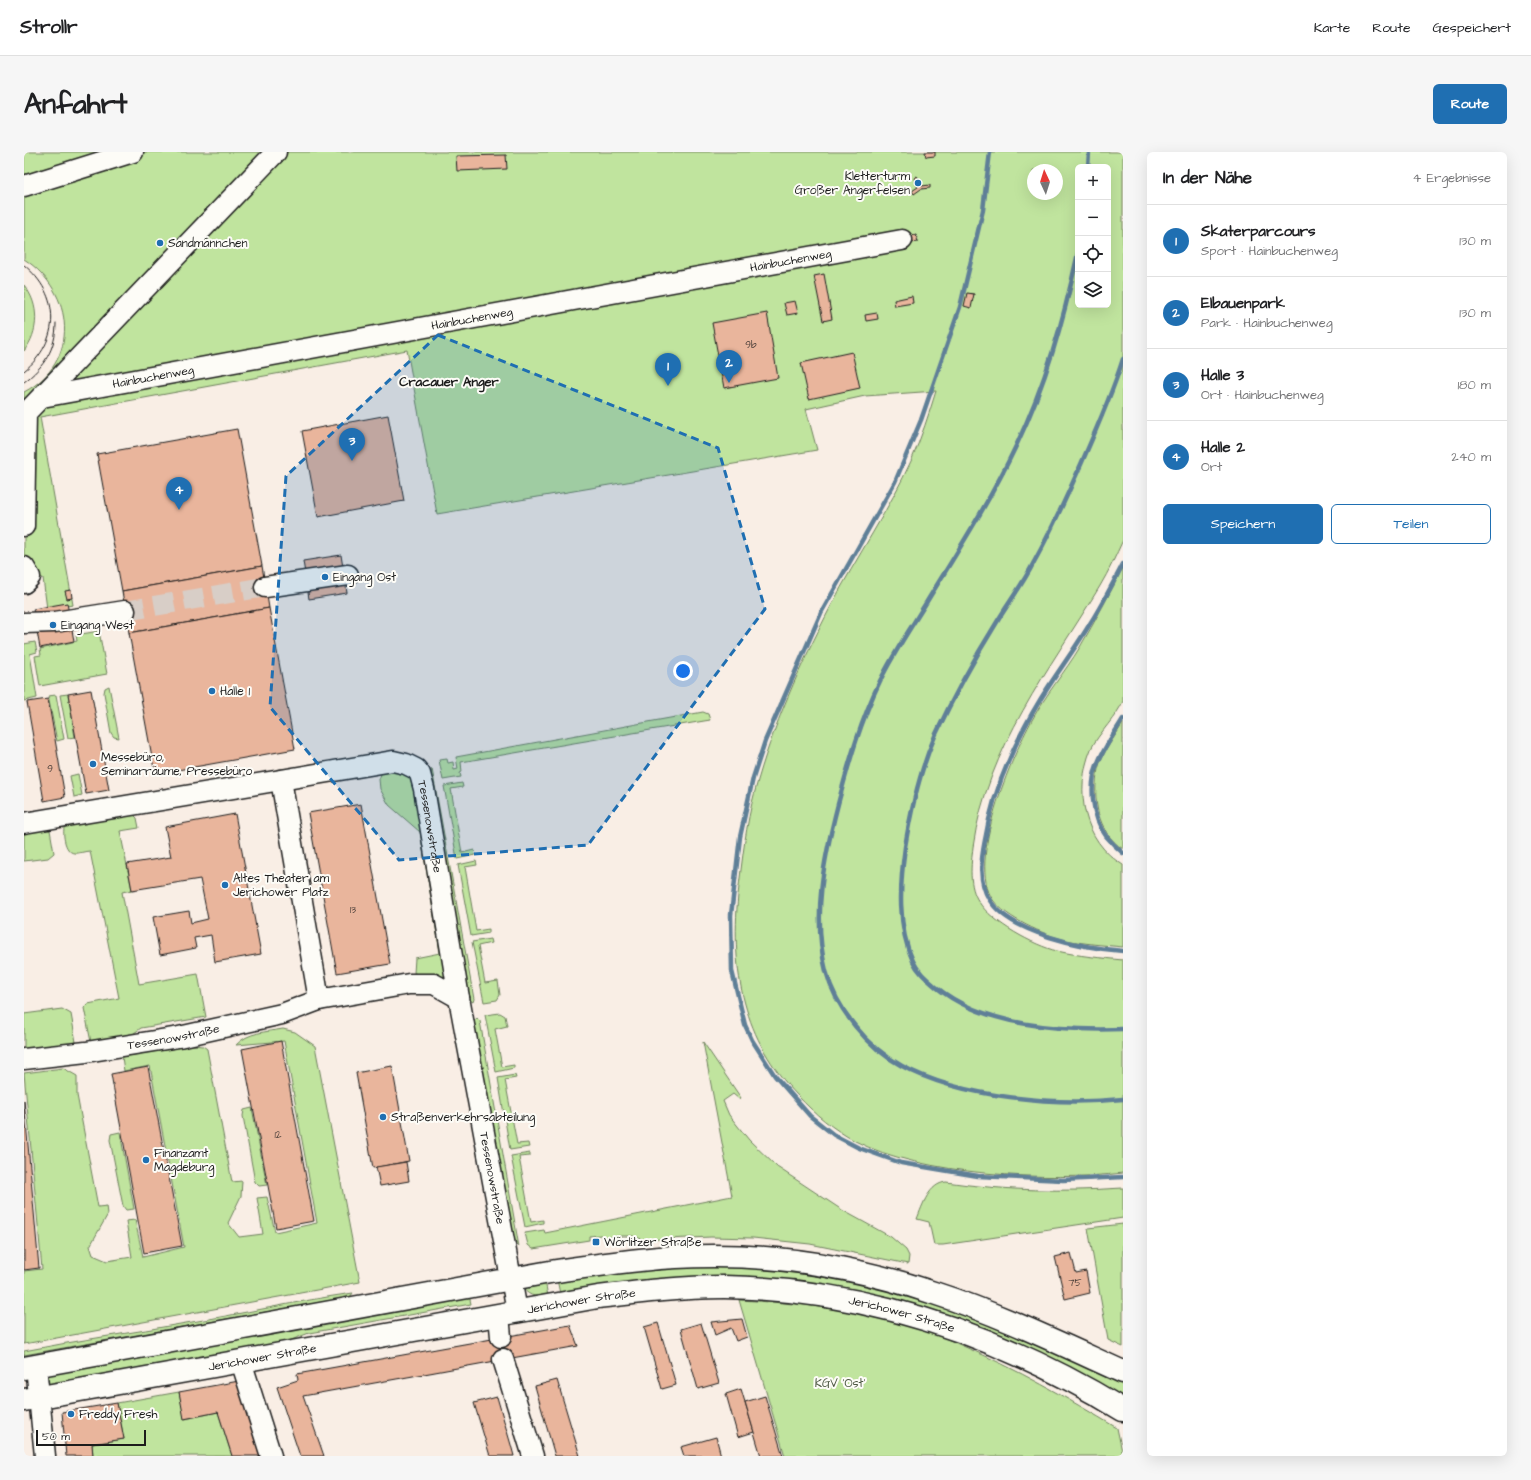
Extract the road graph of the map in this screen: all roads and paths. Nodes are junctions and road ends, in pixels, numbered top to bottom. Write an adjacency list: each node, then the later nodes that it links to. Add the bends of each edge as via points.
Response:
1 (134, 152): 3 (street)
2 (276, 152): 5 (street)
3 (24, 186)
4 (902, 240): 5 (street, Hainbuchenweg)
5 (42, 396): 6 (street)
6 (25, 414): 7 (street)
7 (24, 526)
8 (24, 567): 10 (street, via 30,578)
9 (348, 575): 11 (street)
10 (24, 583)
11 (266, 587)
12 (125, 611): 13 (street, via 55,622)
13 (24, 623)
14 (281, 780): 15 (street, Tessenowstraße); 16 (street, Tessenowstraße, via 387,761 406,764 418,771 424,789); 17 (street)
15 (25, 819)
16 (459, 998): 17 (street, Tessenowstraße, via 440,987 421,983); 19 (street, Tessenowstraße)
17 (319, 1000): 18 (street, Tessenowstraße, via 282,1014 219,1029 138,1044)
18 (24, 1059)
19 (511, 1279): 20 (street, Tessenowstraße); 24 (main road); 25 (main road, via 602,1264 676,1257 757,1257 817,1264 886,1279 951,1298)
20 (508, 1313): 21 (street, Tessenowstraße); 23 (main road, Jerichower Straße); 27 (main road, Jerichower Straße, via 598,1297 686,1288 786,1290 828,1296 903,1312 978,1336 1036,1362)
21 (501, 1337)
22 (504, 1359): 30 (street)
23 (240, 1361): 26 (main road, Jerichower Straße); 29 (street)
24 (30, 1367): 26 (street)
25 (1123, 1372)
26 (31, 1399): 28 (street)
27 (1123, 1410)
28 (45, 1456)
29 (271, 1456)
30 (533, 1456)

